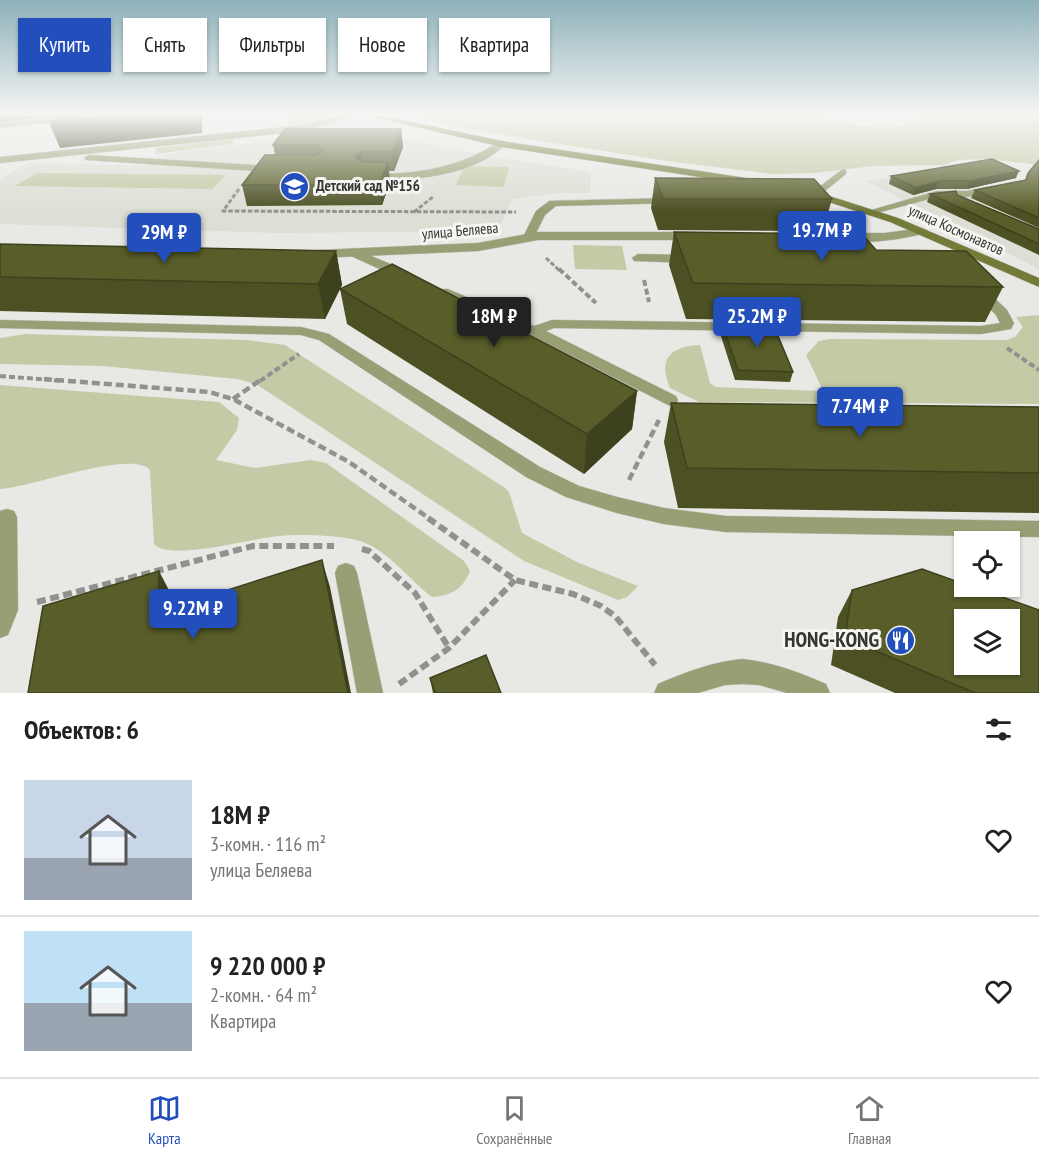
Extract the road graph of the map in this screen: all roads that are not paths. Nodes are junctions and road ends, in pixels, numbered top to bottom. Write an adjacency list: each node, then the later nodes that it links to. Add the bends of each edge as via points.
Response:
1 (135, 146): 4 (street)
2 (498, 146): 8 (street, via 454,170)
3 (517, 146): 9 (main road)
4 (38, 157): 5 (street); 6 (street)
5 (0, 160)
6 (288, 169)
7 (843, 172): 11 (street)
8 (364, 177)
9 (757, 183)
10 (1009, 185): 13 (street, via 967,194 937,194)
11 (810, 198): 13 (main road, улица Космонавтов); 14 (street, via 832,233 885,237)
12 (687, 201): 16 (street, via 564,201 545,207)
13 (873, 212): 14 (main road, улица Космонавтов)
14 (922, 231): 17 (main road, улица Космонавтов)
15 (713, 236): 16 (street, улица Беляева)
16 (529, 237): 18 (street, улица Беляева, via 478,247)
17 (963, 249): 22 (street); 24 (main road, улица Космонавтов)
18 (355, 253): 19 (street, улица Беляева); 26 (street)
19 (301, 254)
20 (638, 258): 21 (street)
21 (709, 259)
22 (948, 262)
23 (971, 284): 26 (street, via 1002,313 1006,326 981,330 552,324)
24 (1039, 284)
25 (0, 324): 29 (street, via 301,331 324,337 533,472 573,492 664,516 726,524)
26 (534, 331): 27 (street)
27 (670, 400)
28 (7, 518): 31 (street)
29 (1039, 529)
30 (346, 573): 33 (street)
31 (4, 619)
32 (671, 691): 34 (street, via 732,671 782,676)
33 (370, 693)
34 (817, 693)

